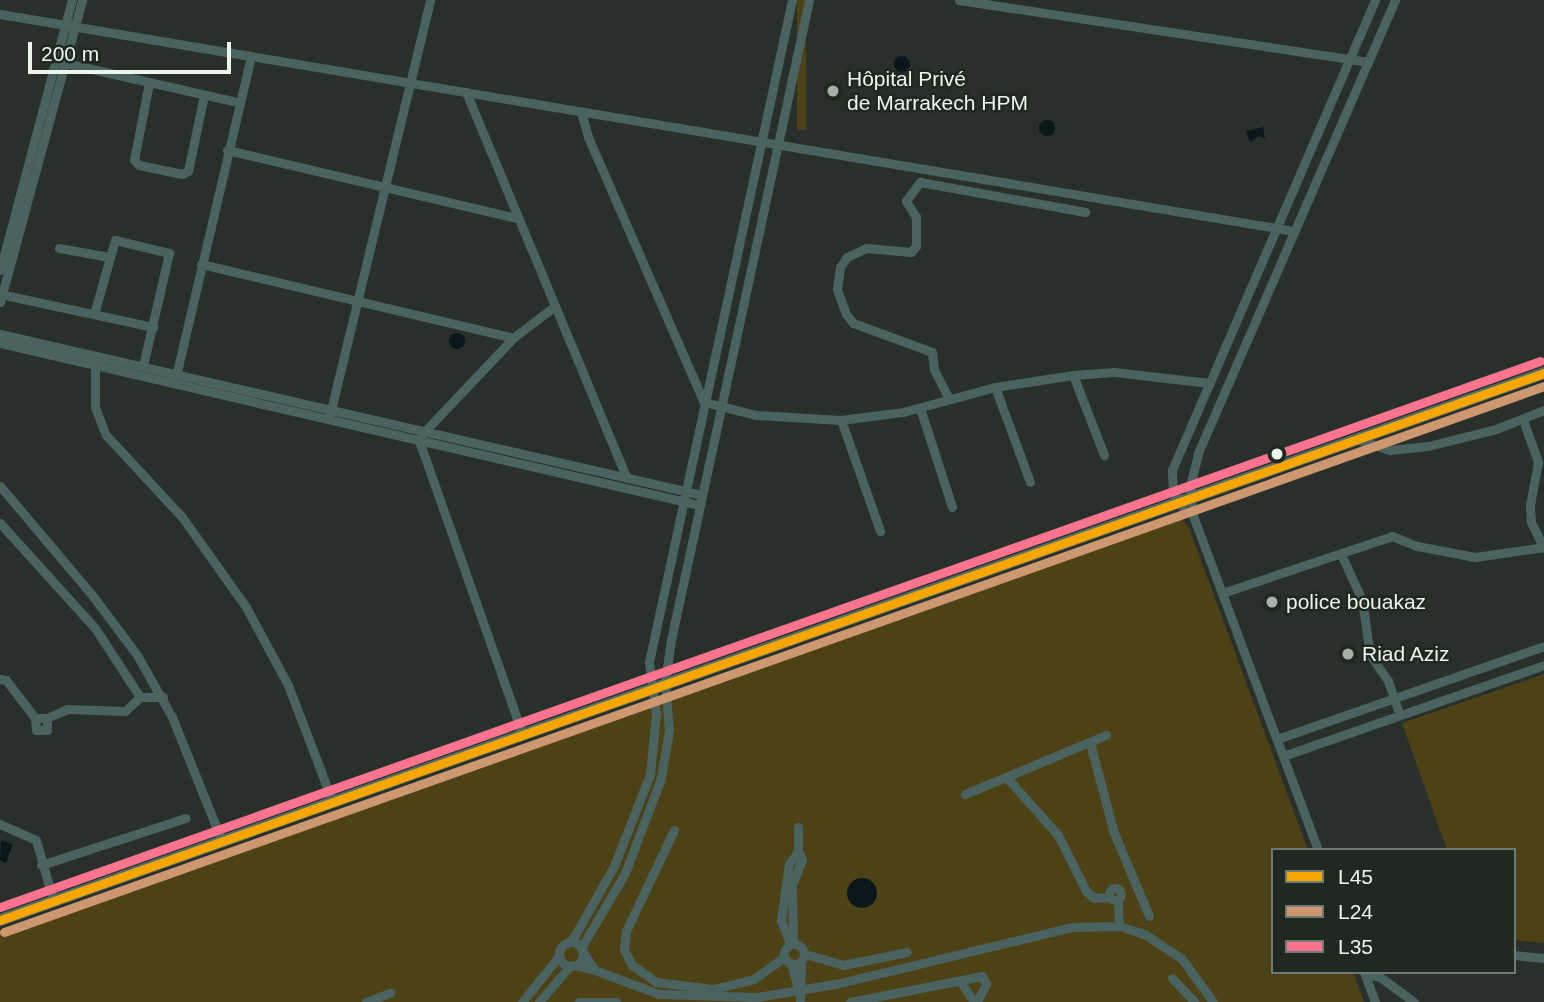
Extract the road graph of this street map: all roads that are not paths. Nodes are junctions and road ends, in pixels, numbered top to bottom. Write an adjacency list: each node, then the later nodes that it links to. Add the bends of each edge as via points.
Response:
1 (72, 0): 10 (street)
2 (82, 0): 10 (street)
3 (430, 0): 16 (street)
4 (792, 0): 21 (street)
5 (809, 0): 22 (street)
6 (960, 0): 12 (street)
7 (1375, 0): 12 (street)
8 (1395, 0): 14 (street)
9 (0, 14): 10 (street)
10 (70, 26): 11 (street); 13 (street)
11 (251, 57): 16 (street); 19 (street)
12 (1349, 60): 14 (street); 27 (street)
13 (60, 62): 15 (street); 32 (street); 33 (street)
14 (1368, 62): 28 (street)
15 (149, 83): 18 (street); 18 (street, via 134,160 139,165 182,174 188,171)
16 (411, 83): 17 (street); 24 (street)
17 (466, 92): 20 (street); 26 (street)
18 (204, 95): 19 (street)
19 (237, 102): 23 (street)
20 (581, 111): 21 (street); 51 (street, via 588,137)
21 (760, 142): 22 (street); 36 (street)
22 (776, 144): 27 (street); 37 (street)
23 (227, 150): 24 (street); 31 (street)
24 (384, 187): 26 (street); 34 (street)
25 (1085, 212): 50 (street, via 920,183 906,201 916,217 916,246 911,252 866,248 847,257 839,267 837,289 853,323 932,352 934,369)
26 (517, 218): 35 (street)
27 (1276, 228): 28 (street); 48 (street)
28 (1294, 231): 67 (street, via 1198,453 1191,475)
29 (59, 248): 30 (street)
30 (109, 257): 38 (street); 39 (street, via 118,239 169,253)
31 (201, 264): 34 (street); 47 (street)
32 (0, 270)
33 (1, 297): 38 (street)
34 (358, 299): 41 (street); 55 (street)
35 (555, 306): 41 (street); 61 (street)
36 (723, 308): 37 (street); 51 (street)
37 (740, 311): 52 (street)
38 (94, 314): 39 (street)
39 (153, 327): 44 (street)
40 (0, 334): 43 (street)
41 (513, 338): 58 (street)
42 (0, 343): 43 (street)
43 (95, 359): 44 (street); 47 (street); 98 (street, via 93,396 101,426 182,517 246,607 288,685)
44 (143, 366): 47 (street)
45 (1544, 373): 59 (main road)
46 (1073, 375): 48 (street, via 1114,372); 49 (street); 60 (street)
47 (176, 377): 55 (street)
48 (1209, 383): 71 (street, via 1171,470)
49 (995, 387): 50 (street); 62 (street)
50 (949, 399): 53 (street)
51 (704, 402): 52 (street); 65 (street)
52 (721, 408): 57 (street, via 787,419); 66 (street)
53 (920, 408): 57 (street); 73 (street)
54 (1544, 410): 56 (street)
55 (330, 414): 58 (street)
56 (1523, 419): 59 (street, via 1463,438 1402,449 1374,448); 68 (street, via 1538,462)
57 (841, 420): 76 (street)
58 (422, 438): 61 (street); 64 (street); 91 (street)
59 (1356, 439): 67 (main road)
60 (1104, 455)
61 (626, 474): 64 (street); 65 (street)
62 (1030, 482)
63 (0, 486): 85 (street, via 106,613)
64 (628, 486): 70 (street)
65 (687, 491): 66 (street); 70 (street)
66 (702, 495): 72 (street)
67 (1192, 498): 71 (main road); 74 (street)
68 (1532, 499): 69 (street); 77 (street, via 1531,522)
69 (1544, 499)
70 (685, 502): 72 (street); 84 (street, via 649,662)
71 (1178, 503): 74 (street); 83 (main road)
72 (699, 505): 83 (street)
73 (952, 508)
74 (1192, 513): 79 (street)
75 (0, 523): 86 (street, via 95,628)
76 (880, 531)
77 (1543, 547): 78 (street, via 1475,557 1417,546 1392,536)
78 (1341, 554): 79 (street); 87 (street, via 1362,600 1370,655)
79 (1222, 593): 93 (street)
80 (1540, 647): 81 (street); 87 (street)
81 (1543, 665): 88 (street)
82 (0, 679): 90 (street, via 6,680)
83 (665, 682): 84 (main road); 114 (street, via 669,730 658,789 625,873)
84 (651, 687): 91 (main road); 112 (street, via 656,732 643,795 614,866)
85 (163, 696): 86 (street); 103 (street)
86 (140, 697): 89 (street, via 125,711 68,709)
87 (1394, 699): 88 (street); 93 (street)
88 (1400, 715): 95 (street)
89 (47, 718): 90 (street); 90 (street, via 49,726 44,732 33,726)
90 (35, 719)
91 (522, 733): 98 (main road)
92 (1106, 735): 94 (street)
93 (1276, 739): 95 (street)
94 (1090, 743): 96 (street); 106 (street, via 1114,833)
95 (1283, 756): 104 (street)
96 (1008, 779): 97 (street); 107 (street, via 1058,835 1086,891 1094,898)
97 (965, 794)
98 (332, 800): 103 (main road)
99 (186, 818): 105 (street)
100 (0, 824): 105 (street, via 36,840)
101 (797, 827): 113 (street, via 802,860 792,885)
102 (674, 830): 120 (street, via 626,931 624,950 632,965 656,982 713,989 754,979)
103 (221, 839): 108 (main road)
104 (1317, 848)
105 (41, 865): 108 (street)
106 (1135, 885): 107 (street); 109 (street)
107 (1116, 896): 111 (street)
108 (53, 900): 110 (main road)
109 (1149, 916)
110 (0, 920)
111 (1119, 926): 128 (street, via 1072,927); 137 (street, via 1146,935 1182,959)
112 (571, 942): 114 (street); 116 (street, via 561,948)
113 (791, 944): 118 (street, via 802,947); 120 (street)
114 (582, 950): 121 (street); 122 (street)
115 (907, 951): 118 (street, via 843,965)
116 (559, 956): 121 (street); 130 (street)
117 (1516, 956): 119 (street)
118 (803, 958): 120 (street); 128 (street)
119 (1544, 958)
120 (788, 960): 128 (street)
121 (572, 965): 122 (street); 131 (street)
122 (595, 970): 128 (street, via 638,989 688,998)
123 (1364, 974): 138 (street)
124 (1368, 974): 139 (street, via 1380,977)
125 (1172, 978): 136 (street)
126 (960, 981): 134 (street); 135 (street); 135 (street, via 985,978)
127 (390, 993): 129 (street)
128 (799, 994)
129 (366, 1002)
130 (522, 1002)
131 (539, 1002)
132 (579, 1002): 133 (street)
133 (616, 1002)
134 (850, 1002)
135 (976, 1002)
136 (1194, 1002)
137 (1213, 1002)
138 (1375, 1002)
139 (1414, 1002)

